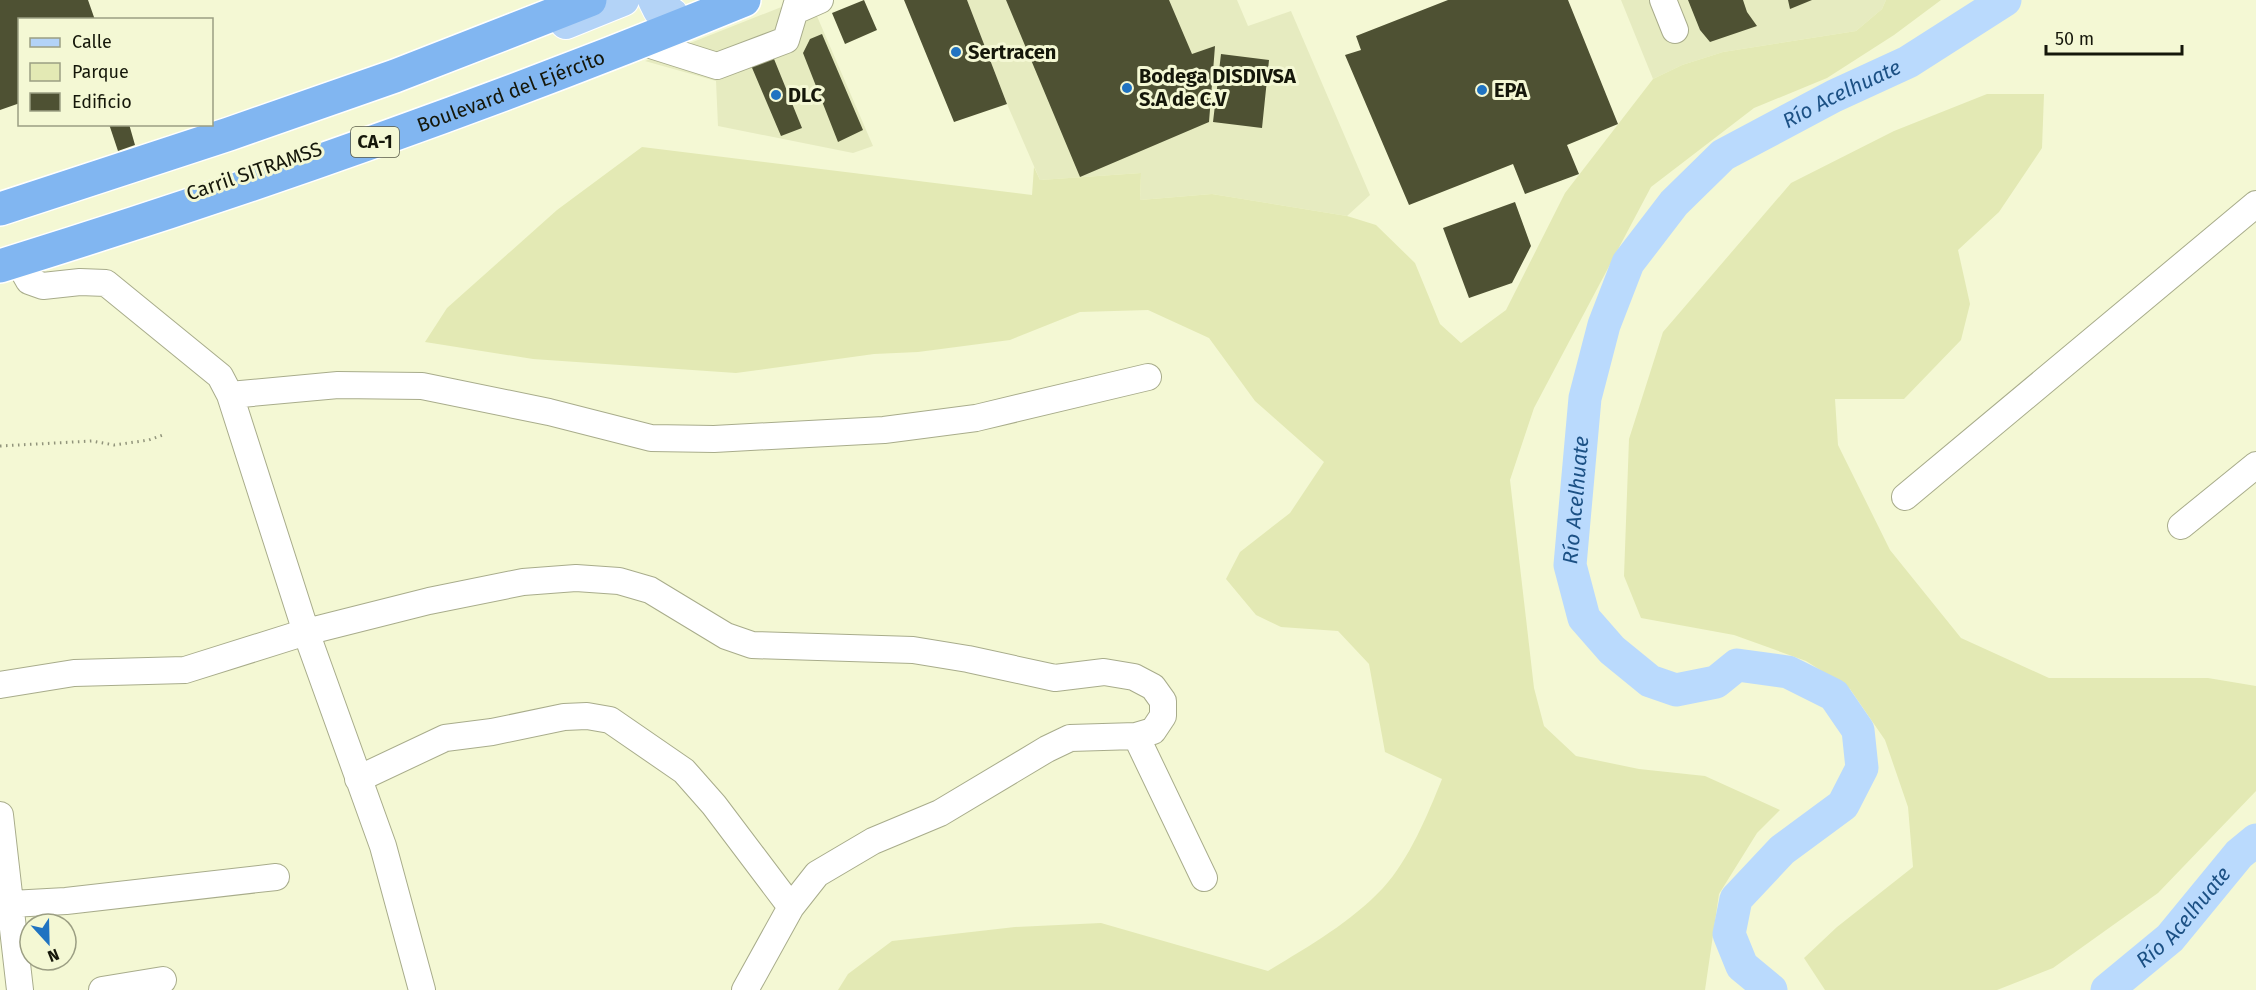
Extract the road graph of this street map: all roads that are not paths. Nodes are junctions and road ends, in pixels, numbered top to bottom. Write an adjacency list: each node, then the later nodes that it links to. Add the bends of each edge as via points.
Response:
1 (590, 0): 14 (highway, via 373,84)
2 (624, 0): 9 (main road, Carril SITRAMSS)
3 (707, 0): 8 (main road, Carril SITRAMSS)
4 (744, 0): 11 (highway, Boulevard del Ejército / CA-1)
5 (820, 0): 7 (street)
6 (1663, 0): 10 (street)
7 (796, 5): 11 (street, via 786,40 717,66)
8 (663, 7): 12 (main road, Carril SITRAMSS)
9 (566, 23): 12 (main road, via 581,25 586,32 585,47); 15 (main road, Carril SITRAMSS, via 239,144)
10 (1675, 30)
11 (638, 41): 16 (highway, Boulevard del Ejército / CA-1, via 416,127 229,193)
12 (578, 52): 16 (main road, Carril SITRAMSS)
13 (2256, 204): 20 (street)
14 (0, 209)
15 (0, 223)
16 (6, 260): 18 (street, via 29,281 43,286 106,283 220,376)
17 (1148, 377): 18 (street, via 976,418 884,430 714,439 651,438 422,386 338,385)
18 (230, 395): 22 (street)
19 (2256, 465): 21 (street)
20 (1905, 497)
21 (2181, 526)
22 (306, 632): 23 (street, via 184,670 74,673); 24 (street, via 523,582 576,578 619,581 650,590 726,636 752,645 914,650 1055,678 1104,672 1134,677 1153,687 1163,701 1163,716 1153,731); 25 (street)
23 (0, 685)
24 (1136, 736): 28 (street); 29 (street, via 1070,738 1047,749 940,813 873,841 817,874)
25 (358, 779): 29 (street, via 445,738 564,717 610,720 684,771); 34 (street, via 383,846)
26 (0, 821): 30 (street)
27 (276, 877): 30 (street, via 66,901)
28 (1204, 878)
29 (791, 907): 35 (street)
30 (8, 919): 32 (street)
31 (163, 980): 33 (street)
32 (13, 982)
33 (102, 990)
34 (422, 990)
35 (745, 990)

